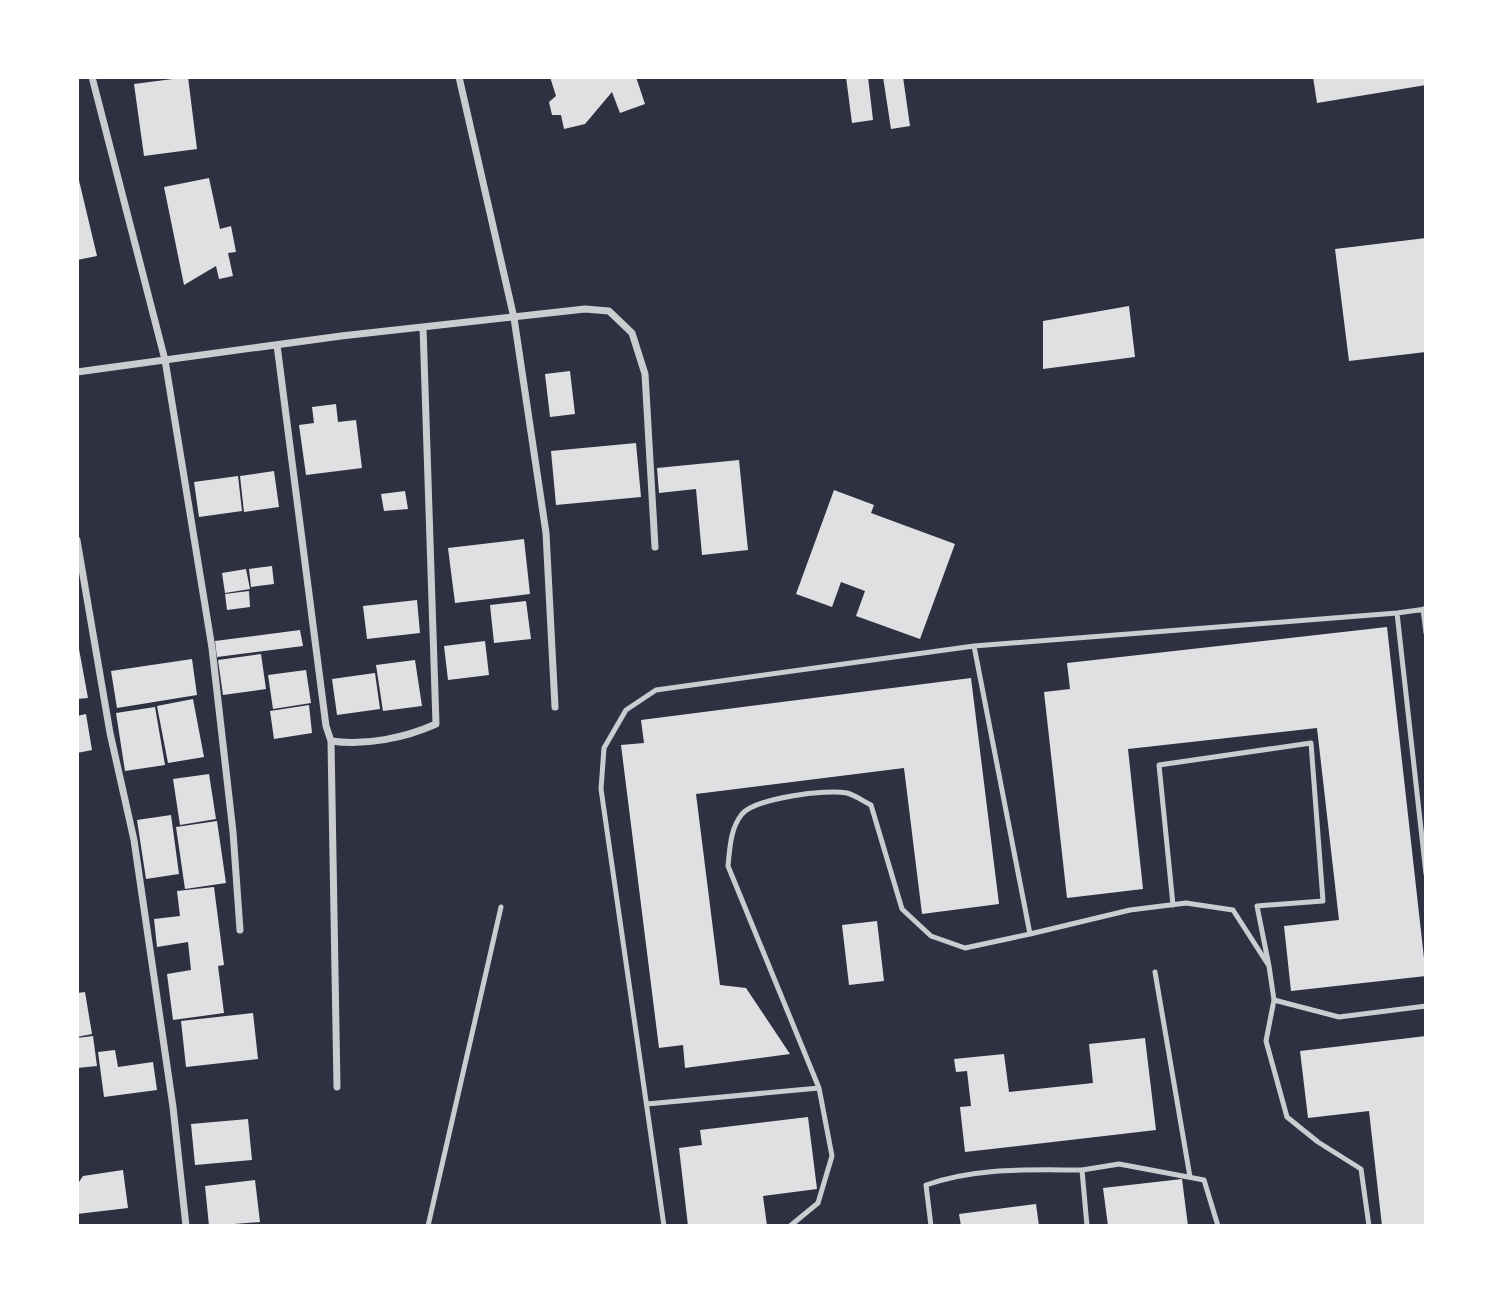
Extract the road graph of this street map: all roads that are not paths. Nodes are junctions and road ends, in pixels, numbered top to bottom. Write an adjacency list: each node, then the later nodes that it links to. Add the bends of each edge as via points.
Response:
1 (92, 77): 6 (street)
2 (459, 77): 3 (street)
3 (514, 318): 4 (street); 9 (street, via 586,309 609,312 632,332 645,374); 14 (street, via 546,533)
4 (423, 327): 5 (street); 15 (street, via 436,724 415,733 350,744)
5 (277, 345): 6 (street); 15 (street)
6 (165, 360): 7 (street); 19 (street, via 212,648)
7 (77, 372)
8 (77, 540): 30 (street, via 110,733 134,840)
9 (655, 547)
10 (1424, 609): 11 (lane); 12 (lane)
11 (1397, 613): 13 (lane); 16 (lane)
12 (1426, 633)
13 (974, 646): 20 (lane); 27 (lane, via 656,690 626,710 604,748 601,789)
14 (555, 707)
15 (331, 741): 25 (street)
16 (1426, 874)
17 (1173, 905): 20 (lane, via 1130,910); 21 (lane, via 1233,910); 21 (lane, via 1159,765 1311,743 1323,901 1257,906)
18 (501, 906): 31 (lane)
19 (240, 930)
20 (1030, 934): 26 (lane, via 965,948 930,936 902,909 871,806 850,794 834,792 754,805 742,814 731,834 728,866)
21 (1269, 966): 23 (lane)
22 (1155, 972): 29 (lane)
23 (1274, 1000): 24 (lane, via 1339,1017); 37 (lane, via 1266,1041 1287,1117 1361,1170)
24 (1426, 1006)
25 (337, 1087)
26 (819, 1088): 27 (lane); 33 (lane, via 832,1156 818,1203)
27 (647, 1104): 32 (lane)
28 (1082, 1170): 29 (lane, via 1119,1164); 34 (lane, via 996,1170 955,1175 926,1185); 35 (lane)
29 (1190, 1177): 36 (lane, via 1204,1180)
30 (186, 1226)
31 (428, 1226)
32 (664, 1226)
33 (790, 1226)
34 (931, 1226)
35 (1087, 1226)
36 (1218, 1226)
37 (1369, 1226)

